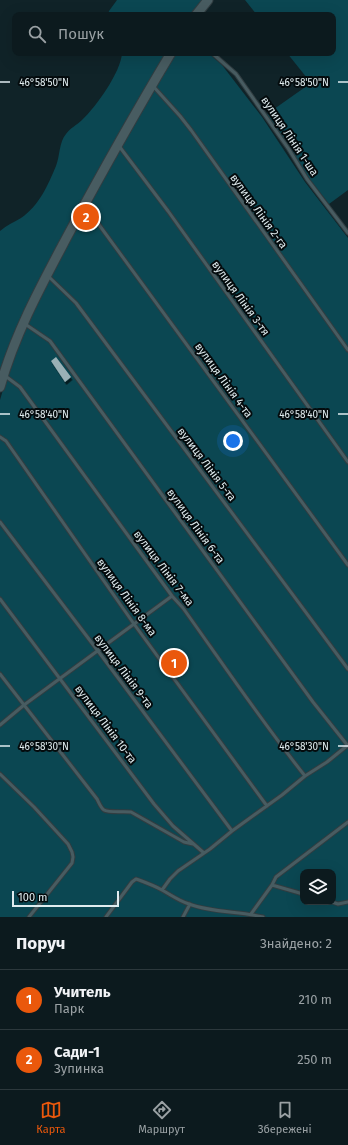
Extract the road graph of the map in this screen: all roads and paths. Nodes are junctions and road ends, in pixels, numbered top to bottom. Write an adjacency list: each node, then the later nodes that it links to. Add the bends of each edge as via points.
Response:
1 (208, 0): 2 (main road)
2 (198, 12)
3 (169, 56): 5 (main road)
4 (215, 56): 8 (lane, вулиця Лінія 1-ша, via 236,74 307,179)
5 (152, 85): 6 (main road); 11 (lane, вулиця Лінія 2-га, via 187,125)
6 (118, 144): 7 (main road); 15 (lane, вулиця Лінія 3-тя)
7 (84, 205): 9 (main road); 17 (lane, вулиця Лінія 4-та)
8 (348, 233)
9 (47, 274): 10 (main road); 22 (lane, вулиця Лінія 5-та, via 76,303)
10 (24, 323): 12 (main road); 27 (lane, вулиця Лінія 6-та, via 50,341)
11 (348, 350)
12 (4, 374): 13 (main road); 18 (lane, вулиця Лінія 7-ма, via 20,387)
13 (0, 387)
14 (0, 437): 20 (lane, вулиця Лінія 8-ма, via 6,441)
15 (348, 462)
16 (0, 522): 21 (lane, вулиця Лінія 9-та)
17 (348, 565)
18 (172, 596): 20 (lane); 29 (lane, вулиця Лінія 7-ма, via 275,739)
19 (0, 599): 24 (lane, вулиця Лінія 10-та)
20 (134, 624): 21 (lane); 30 (lane, вулиця Лінія 8-ма)
21 (98, 651): 24 (lane); 32 (lane, вулиця Лінія 9-та)
22 (348, 669)
23 (0, 674): 25 (lane)
24 (61, 678): 25 (lane); 33 (lane, вулиця Лінія 10-та, via 154,804 173,826)
25 (24, 706): 26 (lane); 33 (lane, via 103,810 131,812 184,842)
26 (0, 725)
27 (348, 746): 29 (lane)
28 (0, 774): 43 (lane, via 34,807 68,844 72,852 72,863)
29 (305, 776): 30 (lane)
30 (268, 806): 32 (lane)
31 (348, 822): 35 (lane, via 276,877)
32 (232, 831): 34 (lane)
33 (194, 844): 34 (lane, вулиця Лінія 10-та)
34 (204, 853): 36 (lane, via 178,871)
35 (272, 885): 37 (lane); 41 (lane)
36 (162, 890): 40 (lane); 44 (lane, via 136,879)
37 (300, 893)
38 (348, 902): 39 (lane)
39 (336, 903)
40 (190, 904): 41 (lane); 45 (lane)
41 (251, 914): 42 (lane)
42 (258, 916): 46 (lane)
43 (29, 917)
44 (106, 917)
45 (183, 917)
46 (263, 917)

